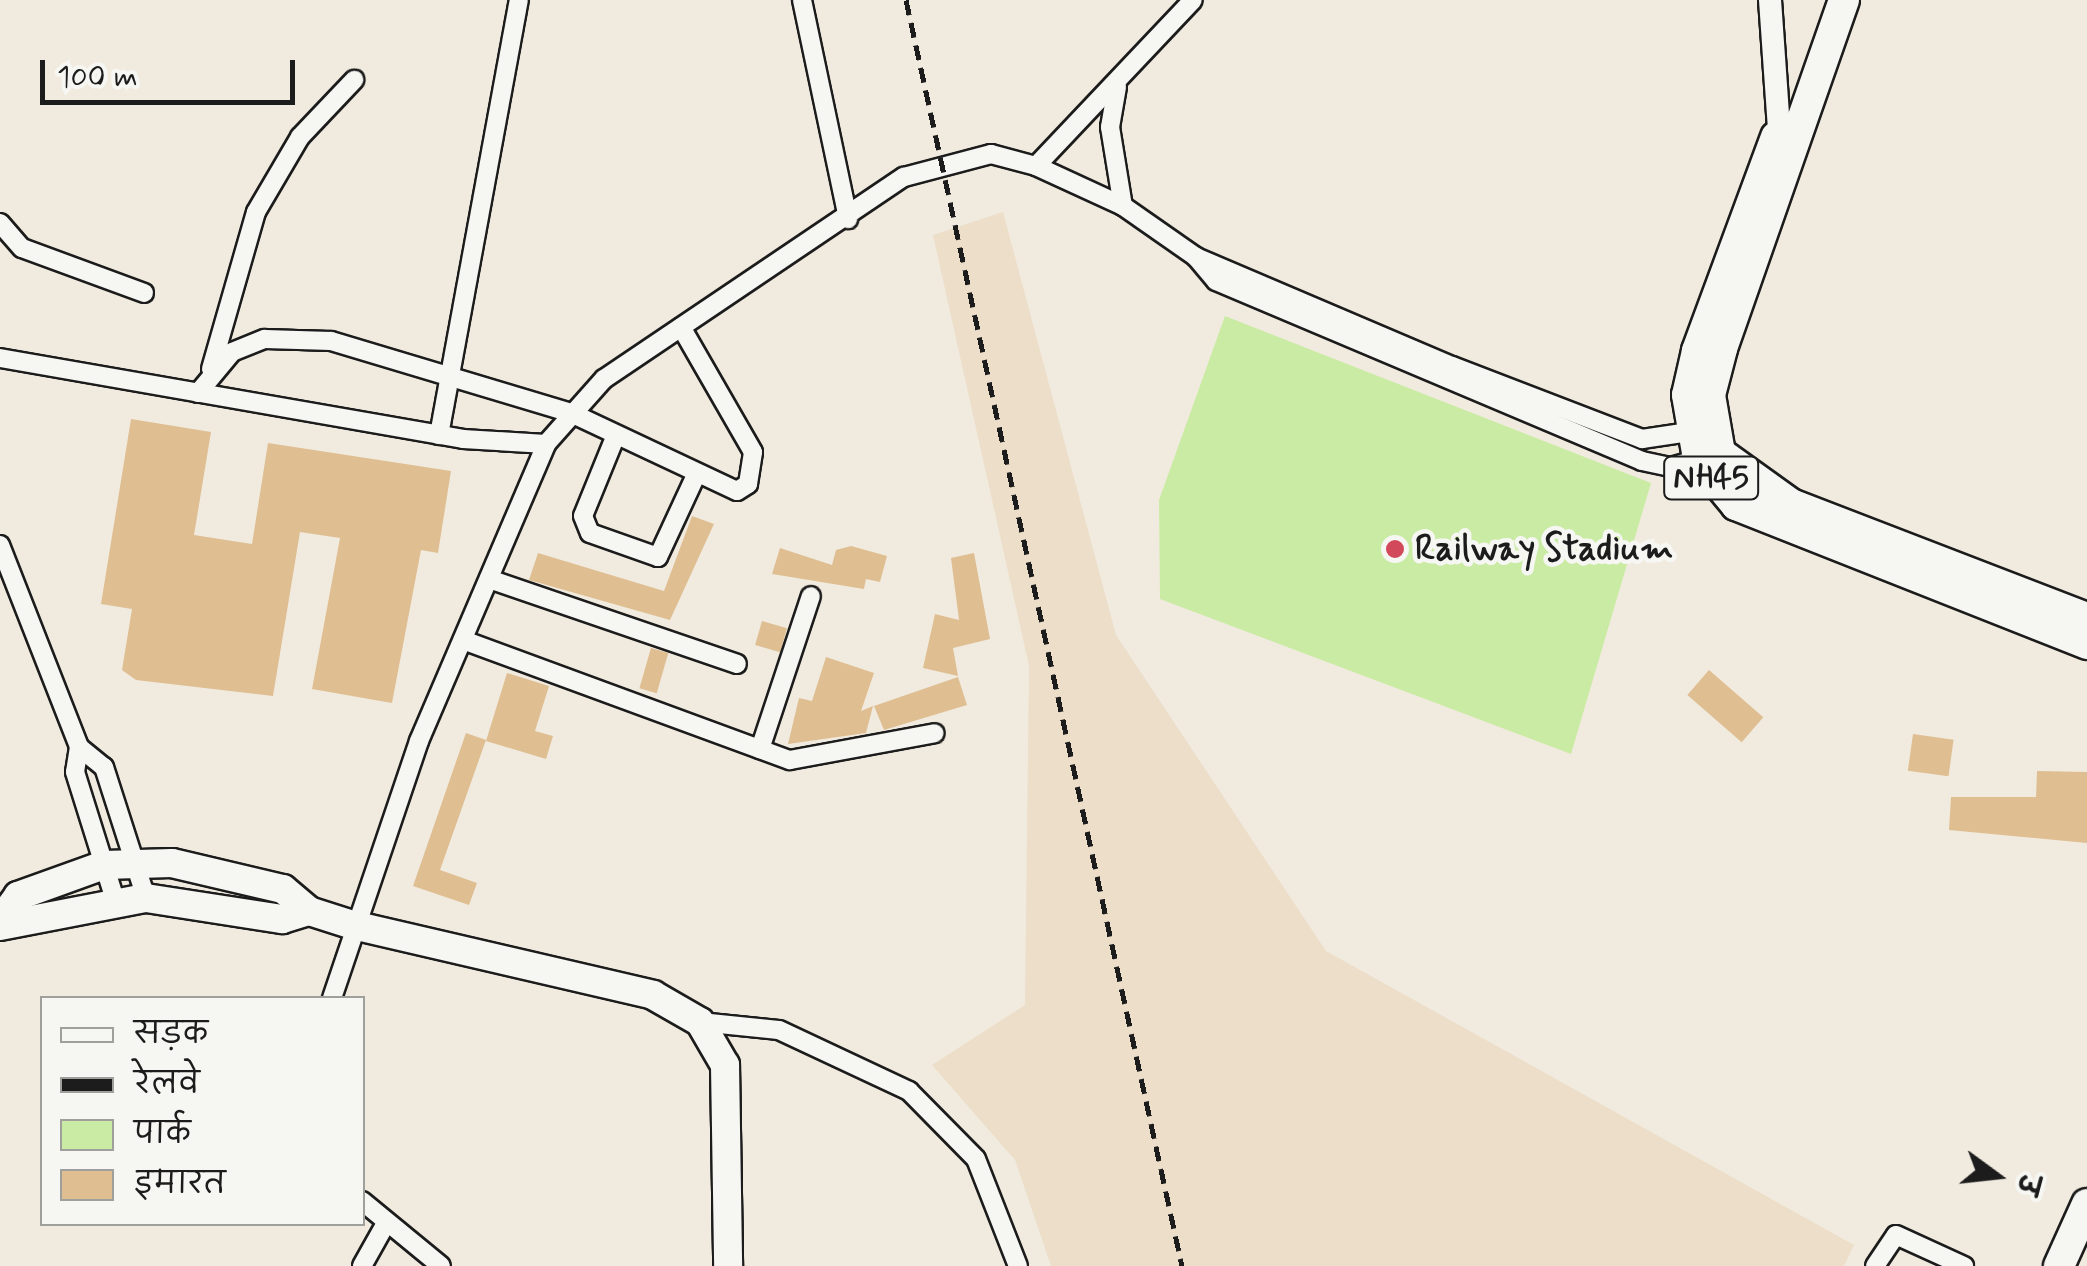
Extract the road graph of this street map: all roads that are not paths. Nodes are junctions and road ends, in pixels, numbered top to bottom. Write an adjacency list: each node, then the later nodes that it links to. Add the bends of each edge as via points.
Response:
1 (519, 0): 18 (street)
2 (802, 0): 11 (street)
3 (1193, 0): 7 (street)
4 (1770, 0): 8 (street)
5 (1844, 0): 8 (highway, NH45)
6 (354, 80): 17 (street, via 300,137 256,212)
7 (1117, 87): 9 (street, via 1070,120); 10 (street, via 1110,128)
8 (1785, 138): 23 (highway, NH45, via 1722,349)
9 (1036, 166): 10 (street); 11 (street, via 991,154 904,177)
10 (1123, 206): 13 (street)
11 (848, 220): 15 (street)
12 (0, 222): 14 (street, via 22,248)
13 (1196, 258): 23 (street, via 1642,440); 23 (street, via 1216,281 1642,461)
14 (144, 293)
15 (681, 327): 20 (street); 25 (street, via 755,466 737,492)
16 (0, 358): 19 (street)
17 (210, 370): 18 (street, via 265,338 300,336); 19 (street)
18 (450, 383): 20 (street); 21 (street)
19 (198, 393): 21 (street)
20 (571, 413): 22 (street); 24 (street)
21 (439, 435): 24 (street)
22 (616, 435): 25 (street); 25 (street, via 583,516 590,533 658,557)
23 (1704, 443): 29 (highway, NH45, via 1792,504); 31 (highway, NH45, via 1736,504)
24 (546, 444): 27 (street)
25 (696, 475)
26 (0, 545): 34 (street)
27 (488, 578): 30 (street); 32 (street)
28 (811, 596): 35 (street)
29 (2087, 618)
30 (462, 640): 35 (street); 42 (street)
31 (2087, 644)
32 (737, 664)
33 (935, 734): 35 (street, via 825,761)
34 (79, 747): 36 (street, via 104,767); 37 (street, via 75,772)
35 (760, 749)
36 (136, 861): 37 (main road); 38 (street); 40 (main road, via 282,889)
37 (104, 865): 39 (street); 41 (main road, via 18,896)
38 (146, 898): 39 (main road); 40 (main road, via 282,919)
39 (116, 903): 41 (main road)
40 (309, 911): 42 (main road)
41 (0, 923)
42 (354, 925): 43 (street); 44 (main road, via 653,995)
43 (333, 996)
44 (700, 1022): 50 (main road, via 725,1065); 51 (street, via 779,1030 909,1091 976,1159)
45 (365, 1204): 47 (street)
46 (2087, 1204): 54 (highway)
47 (385, 1225): 48 (street); 49 (street)
48 (362, 1266)
49 (441, 1266)
50 (728, 1266)
51 (1018, 1266)
52 (1875, 1266): 53 (street, via 1896,1235)
53 (1964, 1266)
54 (2059, 1266)

